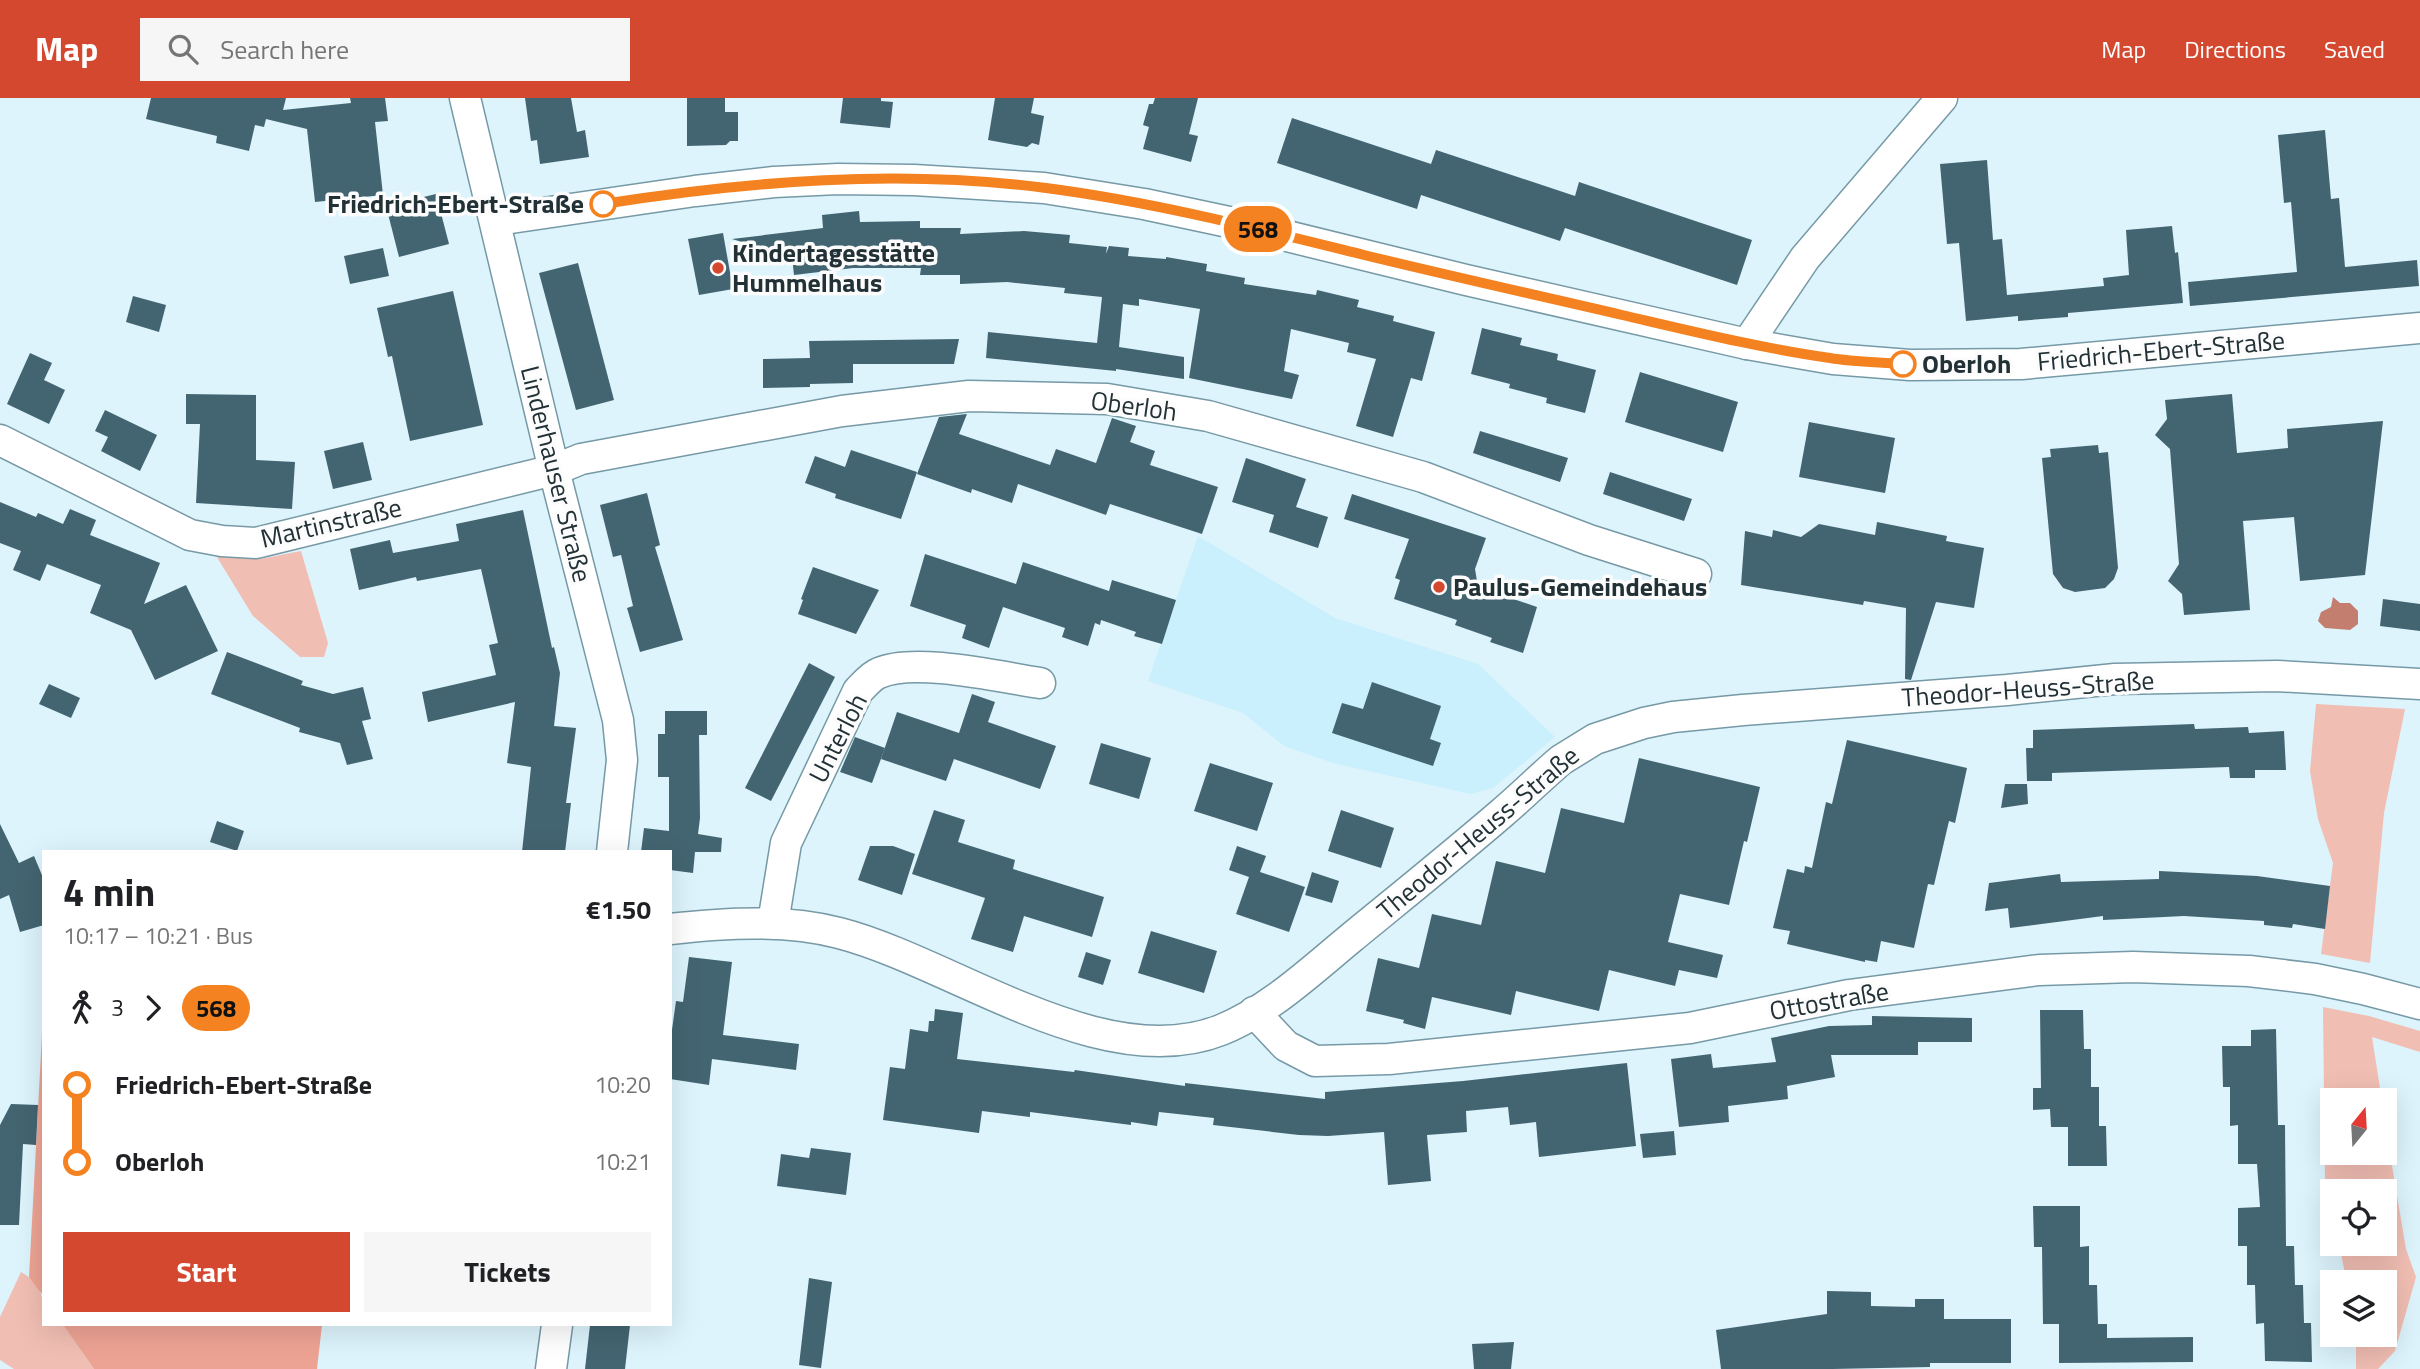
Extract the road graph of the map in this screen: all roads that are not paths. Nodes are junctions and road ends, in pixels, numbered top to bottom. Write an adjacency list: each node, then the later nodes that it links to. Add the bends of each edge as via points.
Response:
1 (465, 98): 3 (street, Linderhauser Straße)
2 (1942, 98): 5 (street, via 1805,258)
3 (496, 220): 5 (street, Friedrich-Ebert-Straße, via 774,182 915,180 1044,188 1238,224); 7 (street, Linderhauser Straße)
4 (2420, 328): 5 (street, Friedrich-Ebert-Straße, via 2021,364 1897,364 1833,359)
5 (1748, 344)
6 (0, 440): 7 (street, Martinstraße, via 190,535 256,543)
7 (554, 470): 8 (street, Oberloh, via 581,459 842,411 969,396 1107,398 1208,416 1423,477 1589,540); 11 (street, Linderhauser Straße, via 618,720 622,760)
8 (1696, 574)
9 (1040, 683): 12 (street, Unterloh, via 937,668 878,673 858,691 786,843)
10 (2420, 684): 15 (street, Theodor-Heuss-Straße, via 2277,676 2115,679 1743,710 1644,723 1595,739 1561,760 1451,856)
11 (612, 850)
12 (773, 923): 13 (street, Theodor-Heuss-Straße); 15 (street, Theodor-Heuss-Straße, via 838,933 1060,1022 1151,1042 1185,1040 1221,1030)
13 (672, 929)
14 (2420, 1004): 15 (street, Ottostraße, via 2315,979 2249,971 2039,970 1849,995 1690,1028 1389,1059 1314,1061 1286,1046)
15 (1254, 1012)
16 (557, 1326): 17 (street)
17 (551, 1369)

